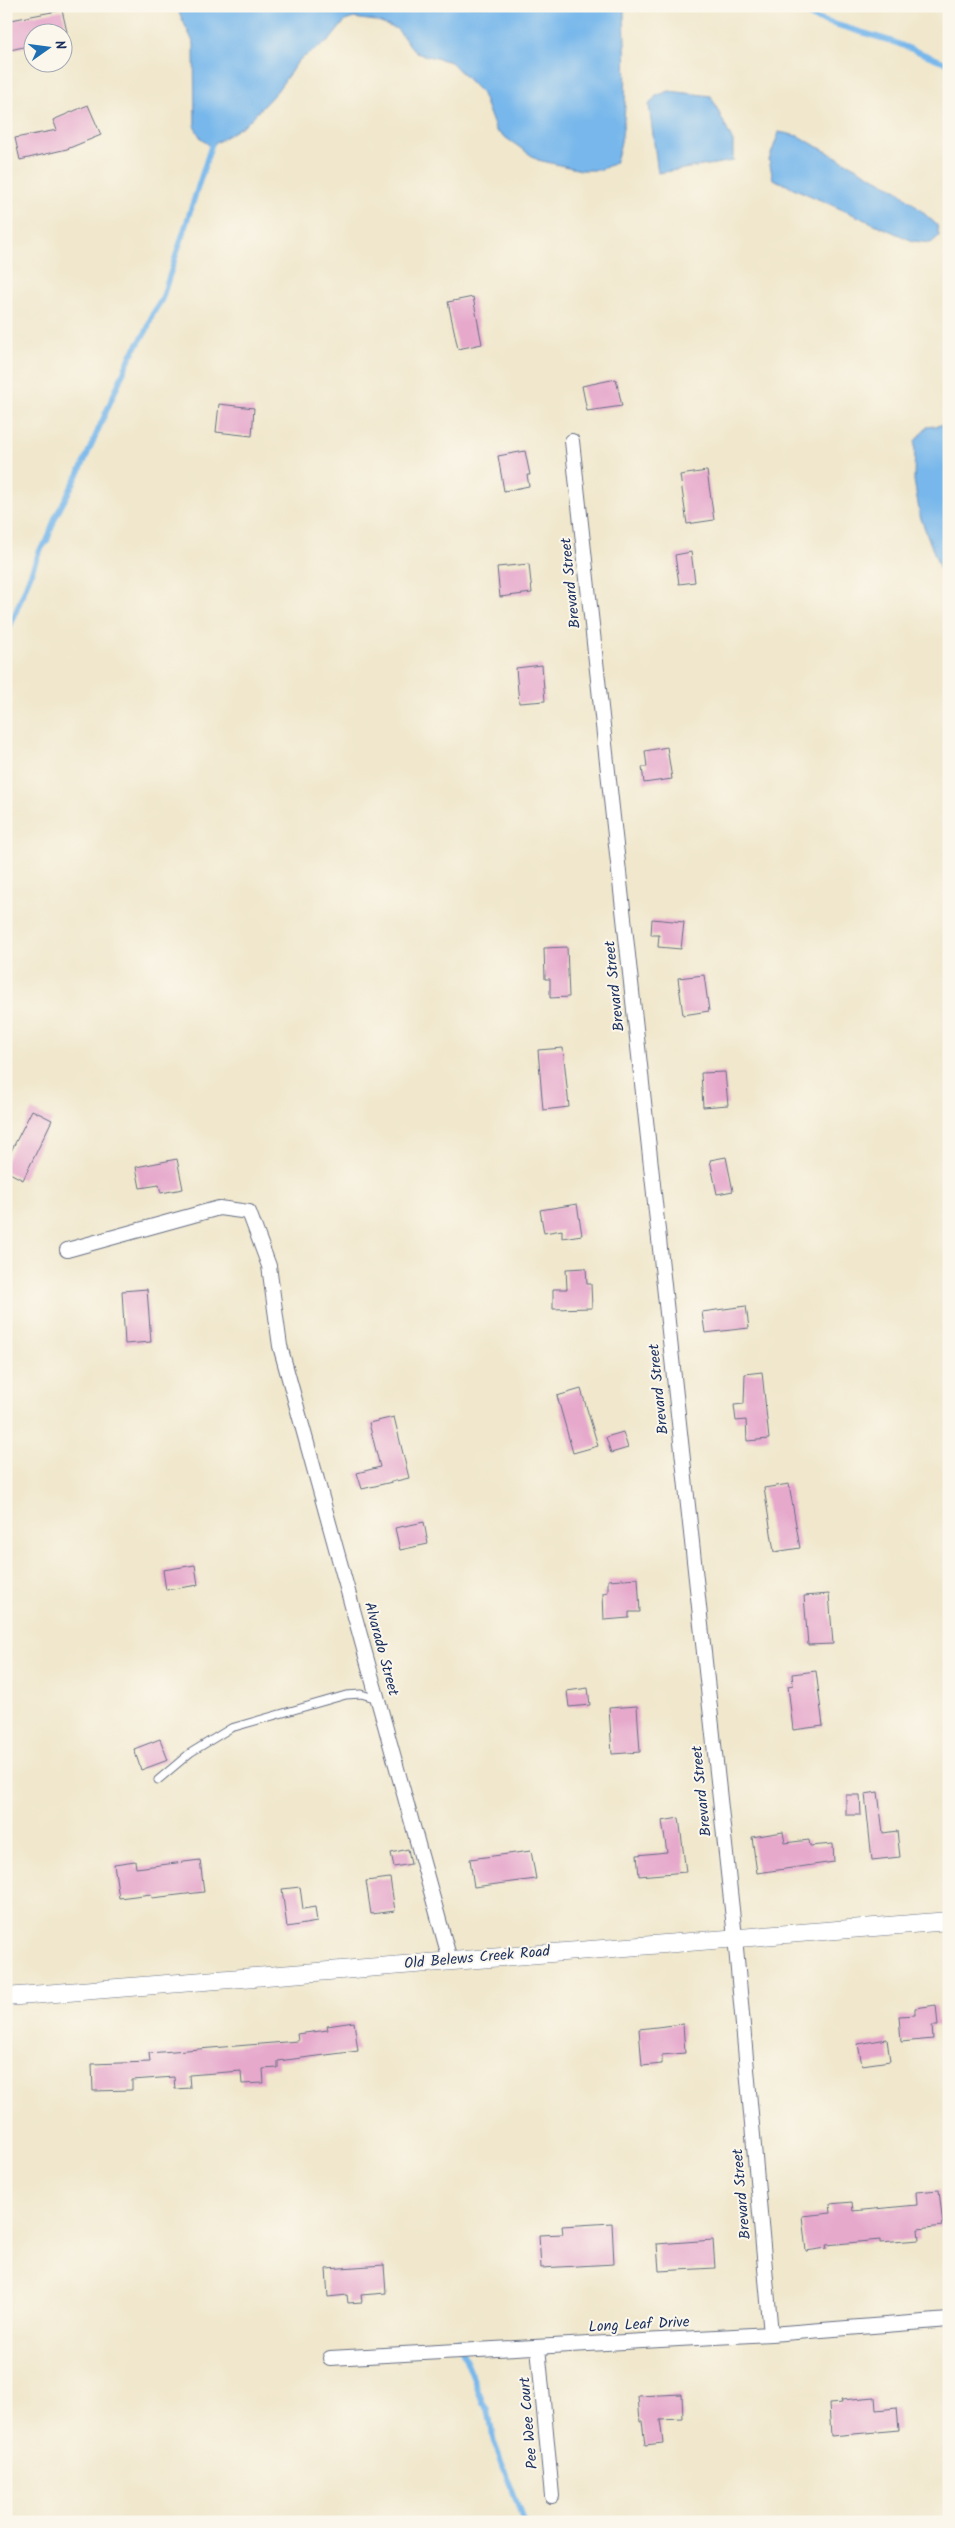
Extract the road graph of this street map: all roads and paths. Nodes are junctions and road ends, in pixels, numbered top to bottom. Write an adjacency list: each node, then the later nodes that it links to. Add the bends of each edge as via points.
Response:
1 (572, 441): 6 (street, Brevard Street)
2 (67, 1250): 3 (street, Alvarado Street, via 219,1208 249,1212 269,1266 280,1346)
3 (378, 1699): 4 (lane, via 361,1694 346,1695 231,1728 190,1753); 7 (street, Alvarado Street)
4 (158, 1780)
5 (949, 1921): 6 (street, Old Belews Creek Road)
6 (735, 1937): 7 (street, Old Belews Creek Road); 10 (street, Brevard Street)
7 (450, 1960): 8 (street, Old Belews Creek Road)
8 (6, 1997)
9 (949, 2320): 10 (street, Long Leaf Drive)
10 (771, 2334): 11 (street, Long Leaf Drive)
11 (538, 2346): 12 (street, Long Leaf Drive); 13 (street, Pee Wee Court)
12 (330, 2358)
13 (552, 2496)

